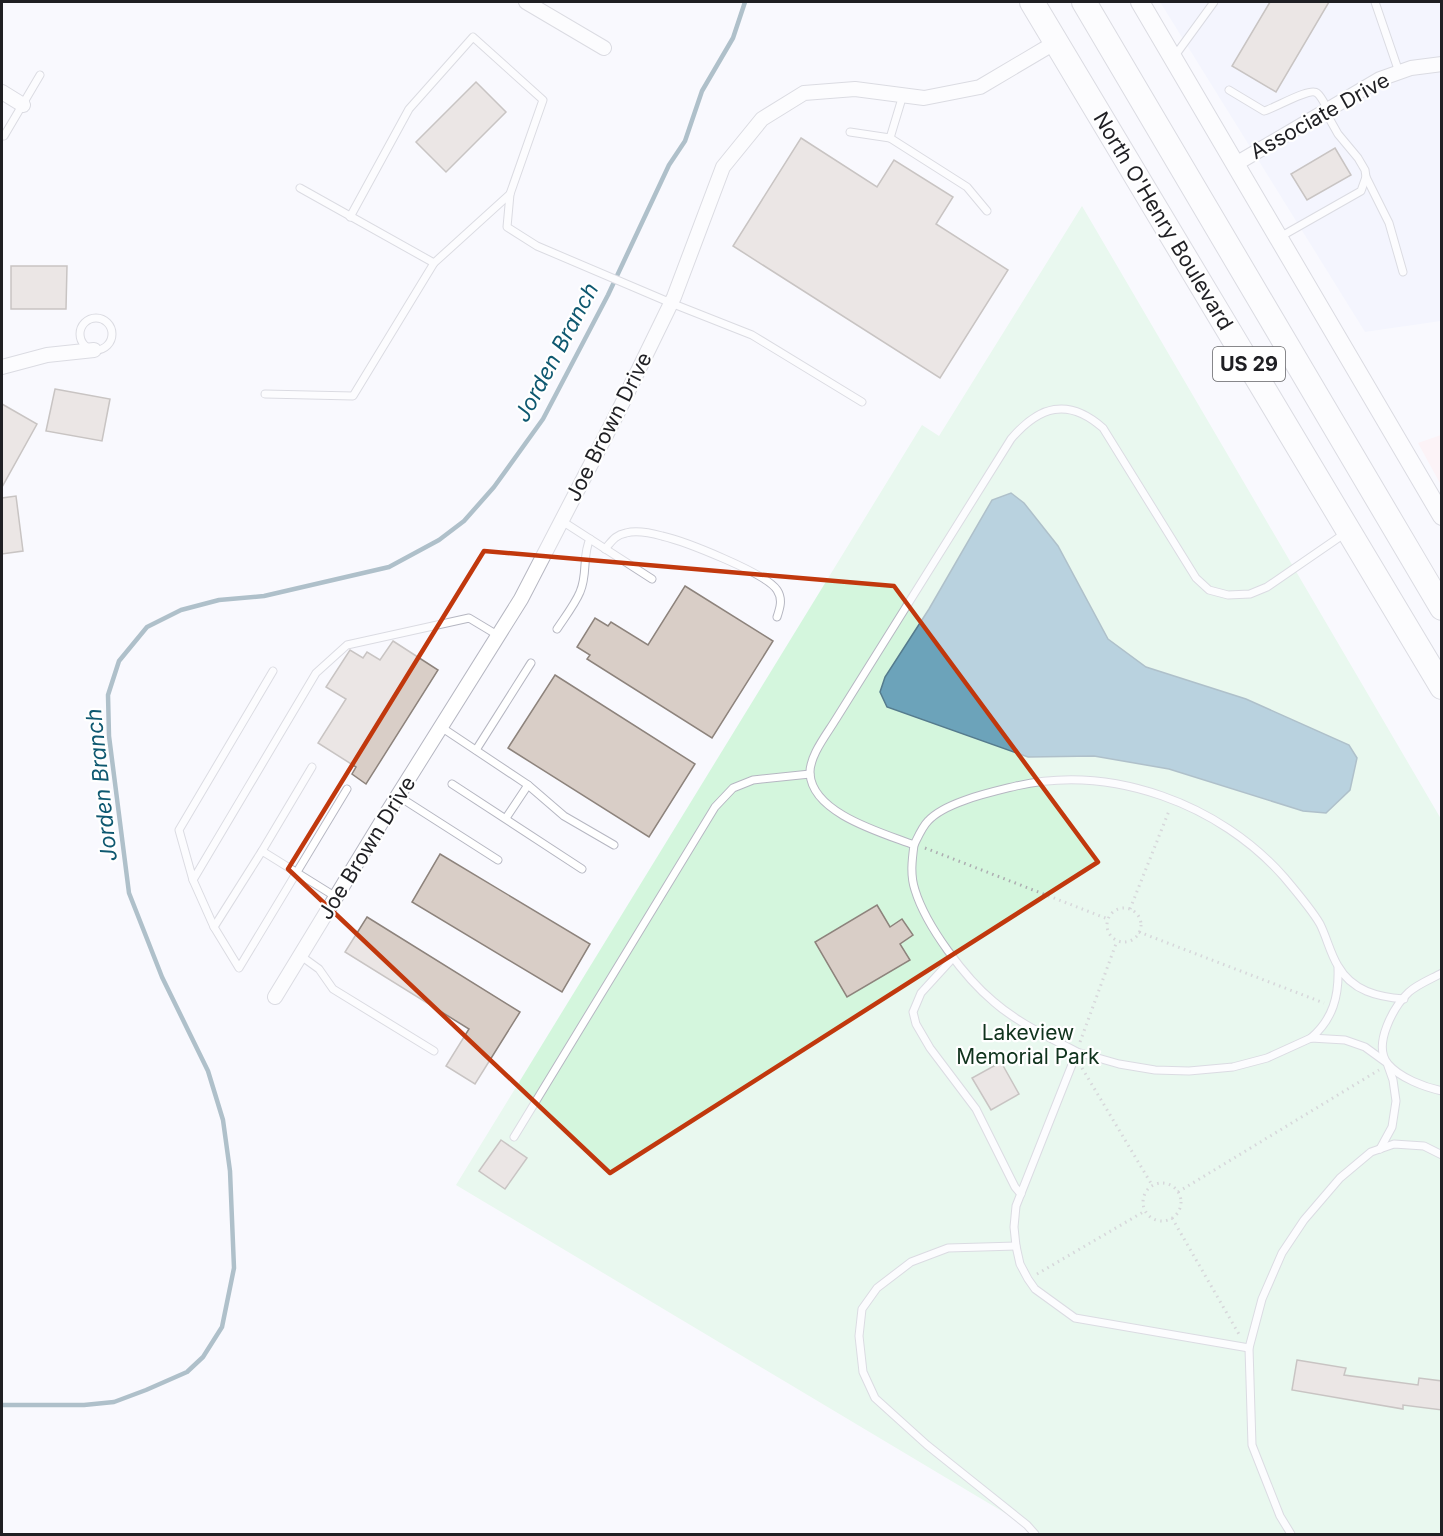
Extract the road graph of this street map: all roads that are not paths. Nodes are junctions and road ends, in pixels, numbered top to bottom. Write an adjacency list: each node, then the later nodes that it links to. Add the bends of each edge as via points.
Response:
1 (526, 2): 8 (street)
2 (1032, 2): 7 (highway, North O'Henry Boulevard / US 29)
3 (1084, 2): 41 (highway, North O'Henry Boulevard / US 29)
4 (1140, 2): 9 (street)
5 (1214, 2): 9 (lane)
6 (1375, 2): 11 (lane)
7 (1056, 42): 15 (street, Joe Brown Drive, via 980,87 924,98); 37 (highway, North O'Henry Boulevard / US 29)
8 (604, 48)
9 (1173, 59): 21 (street)
10 (1442, 64): 11 (street, Associate Drive)
11 (1399, 72): 17 (street, Associate Drive)
12 (40, 75): 16 (lane)
13 (1229, 90): 17 (lane, via 1264,111 1313,91)
14 (2, 92): 16 (street)
15 (903, 95): 20 (lane); 30 (street, Joe Brown Drive, via 855,89 804,93 762,119 723,167)
16 (23, 105): 19 (lane)
17 (1327, 110): 21 (street, Associate Drive); 22 (lane)
18 (850, 132): 20 (lane)
19 (4, 136)
20 (890, 138): 25 (lane, via 967,187)
21 (1234, 165): 27 (street)
22 (1366, 177): 27 (lane, via 1361,191); 29 (lane, via 1389,223)
23 (300, 188): 26 (lane)
24 (510, 194): 26 (lane, via 543,100 473,37 409,109); 28 (lane); 30 (lane, via 507,226 537,246)
25 (987, 211)
26 (350, 217): 28 (lane)
27 (1278, 239): 35 (street, via 1432,493)
28 (434, 263): 33 (lane, via 354,396)
29 (1403, 272)
30 (671, 303): 34 (lane, via 752,334); 36 (street, Joe Brown Drive)
31 (94, 350): 31 (lane, via 82,341 81,331 90,319 101,319 110,326 112,336 107,345); 32 (street, via 48,355)
32 (2, 367)
33 (265, 394)
34 (862, 402)
35 (1442, 516)
36 (562, 521): 38 (lane); 44 (street, Joe Brown Drive)
37 (1348, 530): 47 (highway, North O'Henry Boulevard / US 29); 51 (lane, via 1267,587 1250,594 1228,595 1209,590 1196,578 1103,428 1089,416 1072,410 1041,413 1025,422 1011,439 825,738)
38 (590, 539): 39 (lane); 43 (lane, via 580,592)
39 (605, 549): 40 (lane); 42 (lane, via 616,536 628,532 685,543 770,583 780,597)
40 (652, 579)
41 (1442, 608)
42 (777, 617)
43 (557, 629)
44 (498, 636): 48 (street, Joe Brown Drive); 63 (lane, via 469,618 348,645 316,673)
45 (531, 663): 49 (lane)
46 (273, 671): 63 (lane, via 179,830)
47 (1442, 687)
48 (441, 727): 49 (lane); 55 (street, Joe Brown Drive)
49 (476, 750): 53 (lane)
50 (312, 767): 59 (lane)
51 (810, 774): 58 (lane, via 815,792 849,820); 77 (lane, via 753,780 733,788 715,807)
52 (452, 784): 56 (lane)
53 (528, 785): 56 (lane); 57 (lane, via 564,816)
54 (347, 789): 62 (lane)
55 (398, 796): 60 (lane); 64 (street, Joe Brown Drive)
56 (506, 818): 61 (lane)
57 (614, 845)
58 (914, 845): 67 (lane, via 911,866 915,891); 68 (lane, via 928,820 949,807 1024,784 1061,780 1108,782 1156,794 1203,813 1247,842 1284,877 1319,922)
59 (262, 852): 62 (lane); 65 (lane)
60 (498, 860)
61 (582, 869)
62 (297, 873): 64 (lane); 65 (lane, via 239,968)
63 (193, 880): 65 (lane)
64 (336, 897): 66 (street, Joe Brown Drive)
65 (214, 927)
66 (301, 956): 70 (street, Joe Brown Drive); 73 (lane, via 320,969 333,989)
67 (953, 958): 74 (lane, via 994,1003); 80 (lane, via 921,993 913,1011 916,1024 976,1109)
68 (1338, 968): 71 (lane, via 1355,986 1379,997); 72 (lane, via 1335,1006 1322,1029)
69 (1442, 973): 71 (lane)
70 (275, 997)
71 (1404, 999): 75 (lane, via 1393,1011 1386,1028 1383,1052)
72 (1311, 1038): 74 (lane, via 1267,1058 1233,1067 1189,1071 1119,1064); 75 (lane, via 1345,1040 1365,1047)
73 (434, 1051)
74 (1077, 1052): 80 (lane)
75 (1387, 1063): 76 (lane, via 1425,1087); 78 (lane, via 1396,1101 1392,1126)
76 (1442, 1091)
77 (514, 1137)
78 (1380, 1149): 79 (lane, via 1394,1144 1424,1146); 82 (lane, via 1340,1178 1282,1253 1262,1299)
79 (1442, 1155)
80 (1021, 1194): 81 (lane, via 1016,1206)
81 (1016, 1246): 82 (lane, via 1020,1264 1035,1289 1075,1318); 83 (lane, via 948,1248 911,1262 877,1288 862,1309 859,1336 863,1372 875,1398)
82 (1249, 1348): 84 (lane, via 1252,1445)
83 (1035, 1534)
84 (1291, 1534)

